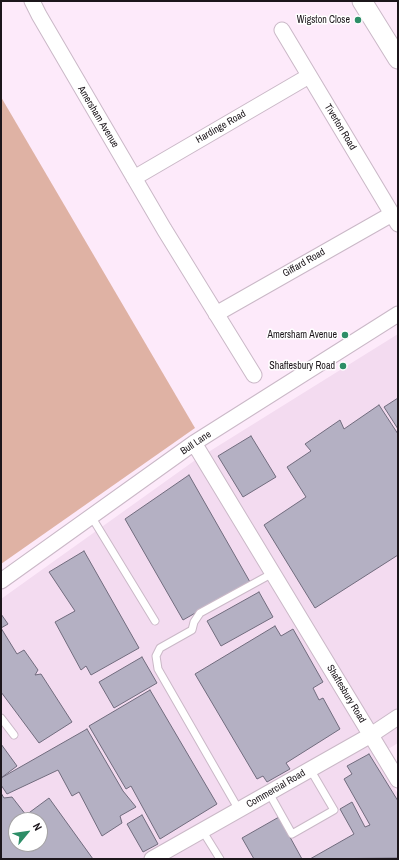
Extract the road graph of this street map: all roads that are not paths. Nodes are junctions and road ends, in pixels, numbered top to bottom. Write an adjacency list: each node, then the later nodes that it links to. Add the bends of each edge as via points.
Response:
1 (32, 1): 6 (street, Amersham Avenue)
2 (362, 1): 4 (street)
3 (282, 30): 5 (street, Tiverton Road)
4 (398, 59)
5 (309, 76): 6 (street, Hardinge Road); 7 (street, Tiverton Road)
6 (134, 178): 10 (street, Amersham Avenue)
7 (395, 219): 8 (street, Giffard Road)
8 (366, 228): 9 (street, via 387,225); 10 (street, Giffard Road)
9 (398, 228)
10 (216, 314): 12 (street, Amersham Avenue)
11 (398, 314): 13 (street, Bull Lane)
12 (254, 375)
13 (194, 443): 14 (street, Bull Lane); 15 (street, Shaftesbury Road)
14 (92, 516): 16 (street, Bull Lane); 17 (lane)
15 (273, 573): 21 (street, Shaftesbury Road); 25 (lane, via 200,613 192,630 160,648 156,656 158,669)
16 (1, 581)
17 (156, 621)
18 (398, 717): 21 (street, Commercial Road)
19 (1, 718): 20 (lane)
20 (14, 735)
21 (371, 735): 22 (street, Commercial Road); 23 (street, Shaftesbury Road)
22 (310, 769): 24 (street, Commercial Road); 24 (lane, via 334,810 292,834)
23 (398, 780)
24 (269, 793): 25 (street, Commercial Road)
25 (239, 810): 26 (street, Commercial Road)
26 (202, 830): 27 (street, Commercial Road); 28 (lane)
27 (152, 859)
28 (220, 859)

